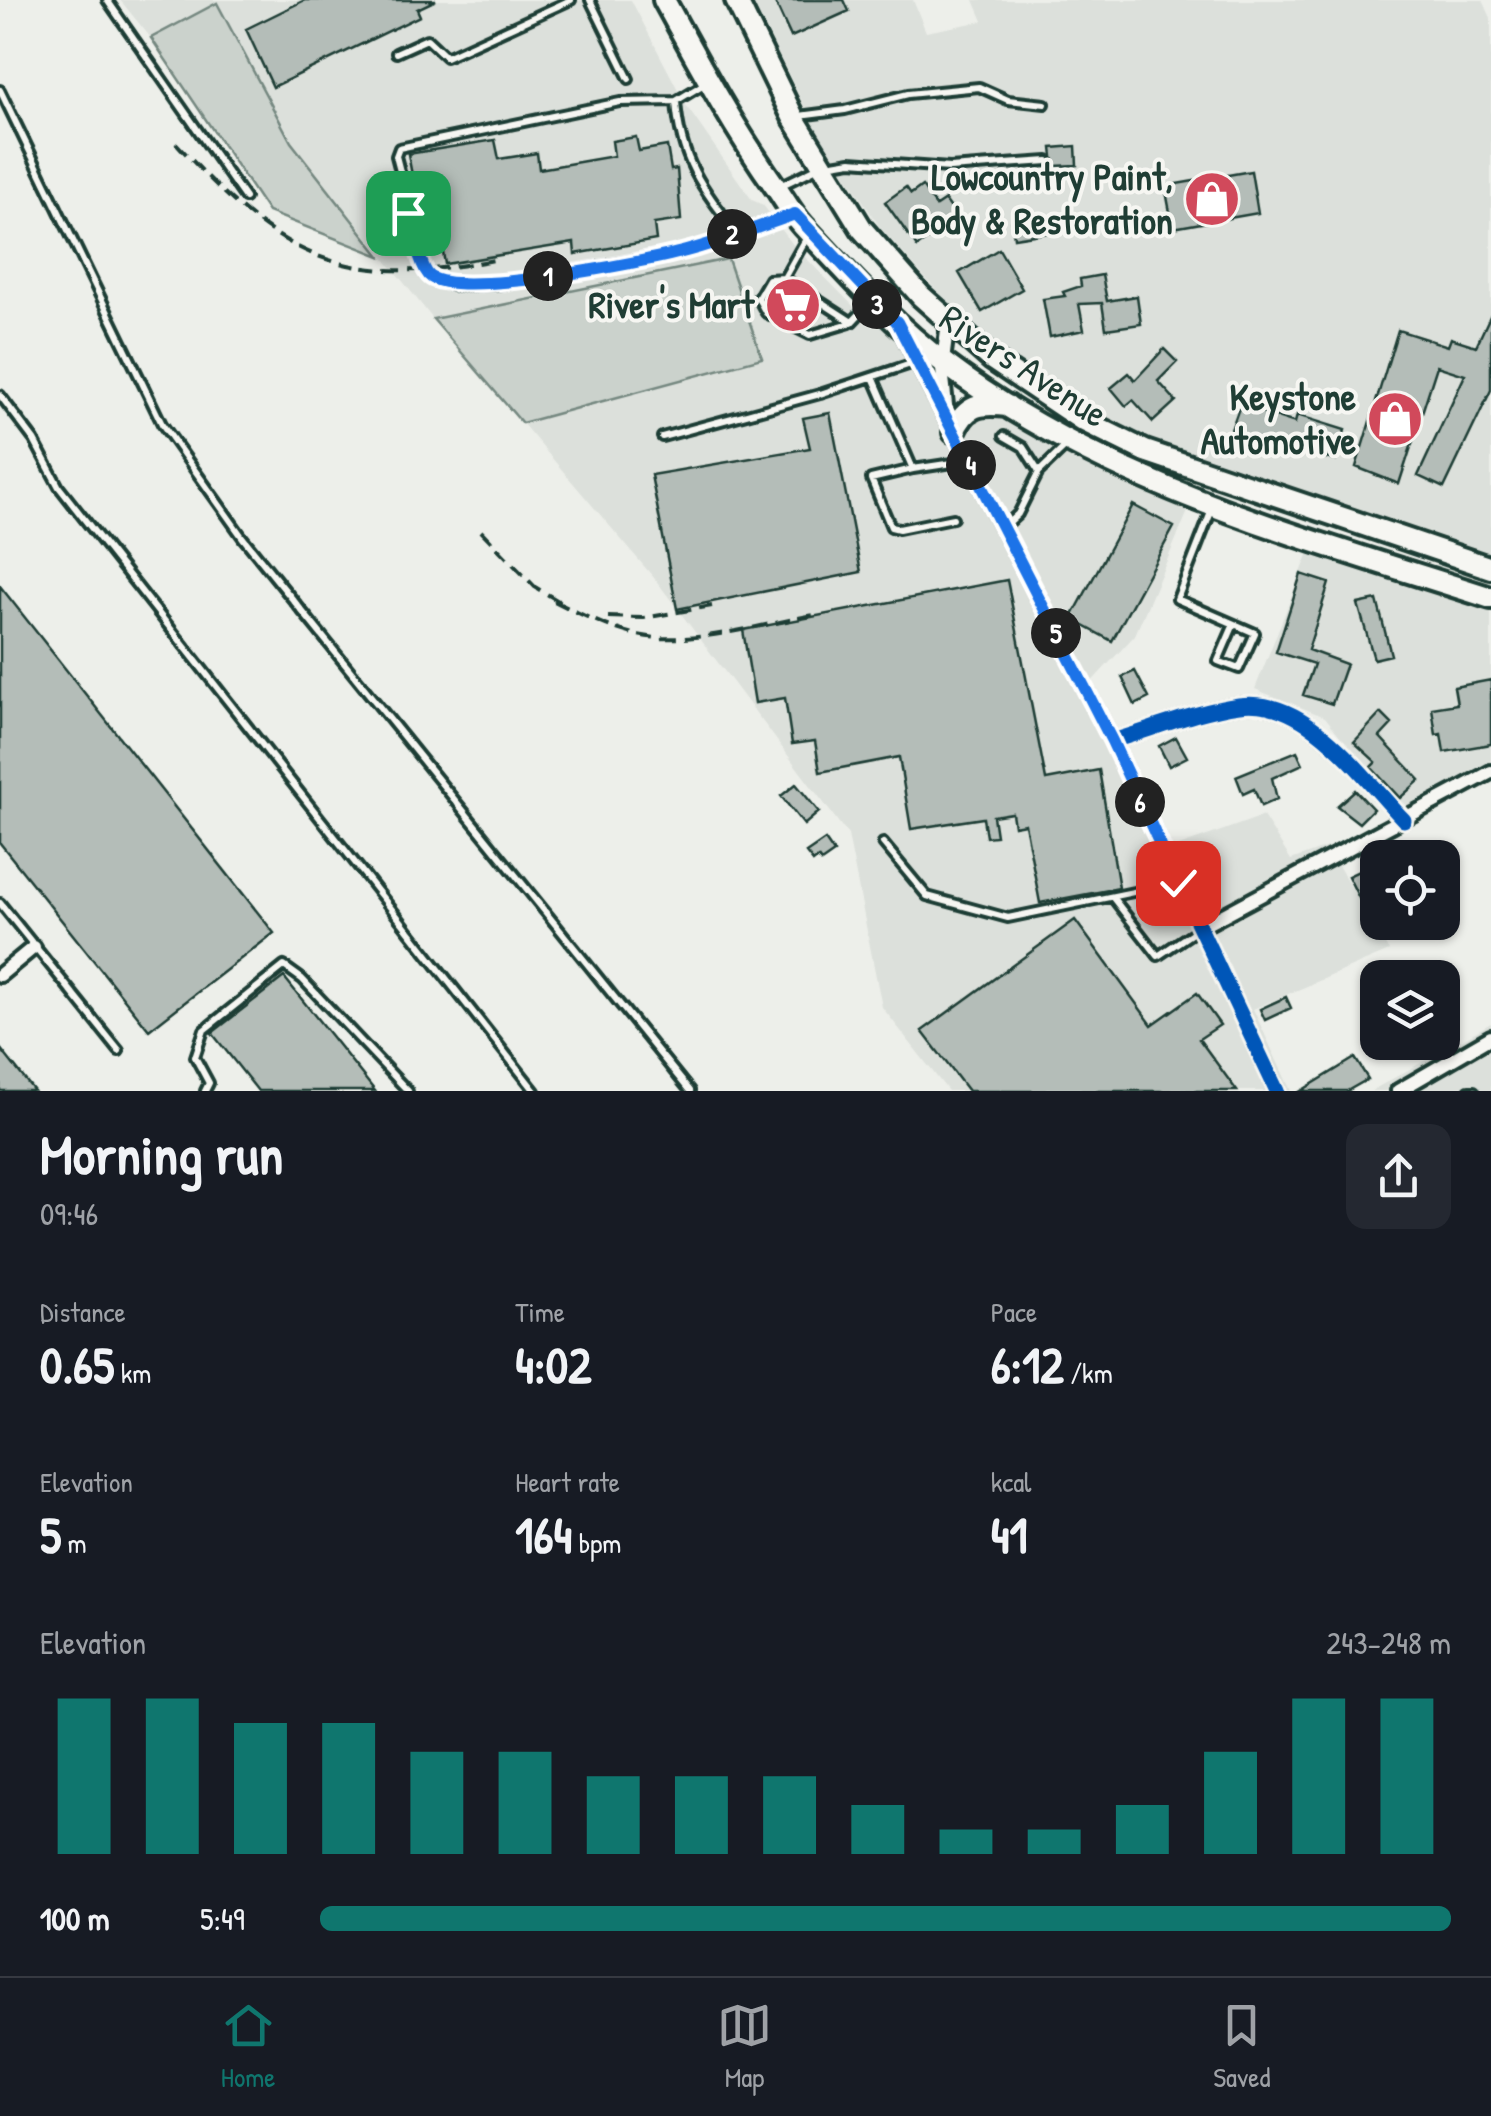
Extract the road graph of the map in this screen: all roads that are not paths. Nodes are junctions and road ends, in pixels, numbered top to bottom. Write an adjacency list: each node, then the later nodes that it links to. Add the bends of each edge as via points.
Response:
1 (107, 0): 16 (lane)
2 (571, 0): 6 (lane, via 446,58 427,39)
3 (590, 0): 7 (lane)
4 (664, 0): 8 (main road, Rivers Avenue)
5 (736, 0): 12 (main road, Rivers Avenue)
6 (396, 53)
7 (629, 79)
8 (709, 81): 10 (lane); 15 (main road, Rivers Avenue)
9 (0, 90): 62 (lane, via 162,424 243,538)
10 (676, 101): 18 (lane, via 678,130 696,180); 18 (lane, via 620,102 399,148 426,272 454,286 496,285 688,250)
11 (1045, 104): 12 (lane, via 1008,100 979,87)
12 (792, 117): 14 (main road, Rivers Avenue)
13 (1048, 161): 14 (lane)
14 (821, 166): 15 (lane); 27 (main road, Rivers Avenue, via 862,229)
15 (776, 188): 17 (main road, Rivers Avenue)
16 (244, 198)
17 (795, 214): 18 (lane); 19 (main road, Rivers Avenue)
18 (736, 232)
19 (810, 232): 20 (lane); 21 (main road, Rivers Avenue)
20 (782, 281): 23 (lane, via 769,279 758,298); 25 (lane)
21 (874, 300): 25 (lane); 26 (main road, Rivers Avenue)
22 (772, 302): 23 (lane)
23 (766, 313): 28 (lane)
24 (807, 320): 28 (lane)
25 (852, 322): 28 (lane, via 810,336)
26 (897, 322): 29 (street); 30 (main road, Rivers Avenue)
27 (948, 322): 30 (street); 44 (main road, Rivers Avenue, via 1029,386 1145,451)
28 (801, 331)
29 (918, 362): 31 (lane); 34 (street)
30 (943, 362): 33 (main road, Rivers Avenue); 34 (street)
31 (873, 377): 36 (lane); 39 (lane)
32 (0, 395): 61 (lane, via 59,487)
33 (1008, 406): 34 (main road, via 976,405); 37 (main road, Rivers Avenue)
34 (954, 432): 38 (street)
35 (1004, 436): 40 (lane, via 1022,447)
36 (662, 437)
37 (1069, 443): 40 (lane); 41 (main road, Rivers Avenue)
38 (969, 460): 39 (lane); 43 (street)
39 (913, 469): 42 (lane, via 872,479 891,526)
40 (1039, 472): 43 (lane, via 1018,514)
41 (1213, 506): 45 (main road, Rivers Avenue); 46 (lane, via 1178,599)
42 (953, 518)
43 (1003, 528): 47 (street)
44 (1491, 568)
45 (1491, 598)
46 (1234, 624): 46 (lane, via 1255,633 1239,669 1218,660)
47 (1112, 741): 49 (street, via 1241,705 1273,706 1312,725); 51 (street)
48 (1491, 772): 49 (street)
49 (1404, 820): 54 (street)
50 (882, 843): 52 (lane, via 927,896 1008,918)
51 (1178, 883): 52 (lane); 54 (street)
52 (1112, 898): 54 (lane, via 1158,956)
53 (0, 904): 55 (lane)
54 (1199, 928): 63 (street)
55 (34, 947): 56 (street); 58 (lane)
56 (0, 974)
57 (1491, 1037): 64 (street)
58 (119, 1051)
59 (205, 1091): 60 (lane, via 209,1083 195,1056 204,1030 284,966)
60 (408, 1091)
61 (535, 1091)
62 (690, 1091)
63 (1278, 1091)
64 (1398, 1091)

